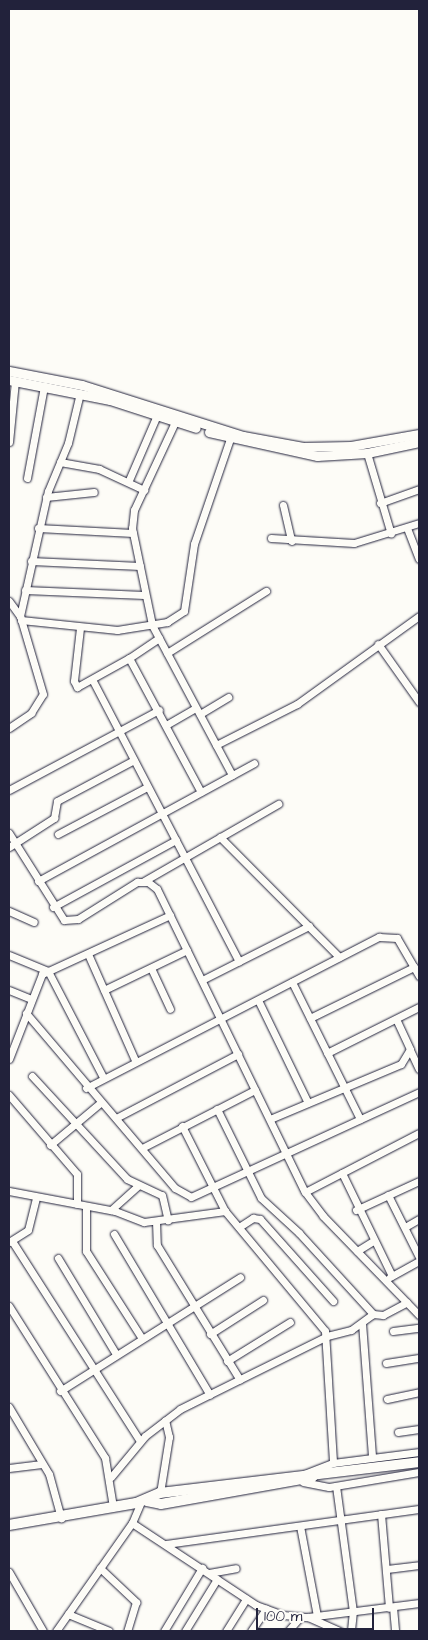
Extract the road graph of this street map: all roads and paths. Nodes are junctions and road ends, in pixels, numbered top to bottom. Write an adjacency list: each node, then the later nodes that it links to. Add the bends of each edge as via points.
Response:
1 (9, 371): 7 (main road, via 82,385 243,436 302,447 351,446)
2 (12, 380): 3 (main road); 9 (street)
3 (44, 386): 4 (main road); 13 (street)
4 (80, 393): 5 (main road); 12 (street)
5 (157, 415): 6 (main road); 14 (street)
6 (175, 422): 8 (main road); 16 (street)
7 (419, 434)
8 (230, 439): 11 (main road, via 317,456); 37 (street, via 194,544 185,592 186,607 168,622)
9 (9, 442)
10 (419, 442): 11 (main road)
11 (367, 453): 19 (street)
12 (60, 462): 14 (street); 18 (street)
13 (27, 478)
14 (129, 480): 16 (street)
15 (419, 489): 19 (street)
16 (144, 490): 24 (street, via 133,514)
17 (94, 492): 18 (street)
18 (46, 497): 22 (street)
19 (380, 502): 25 (street)
20 (283, 504): 27 (street)
21 (419, 523): 23 (street)
22 (38, 528): 24 (street); 29 (street)
23 (407, 528): 25 (street); 28 (street)
24 (133, 533): 30 (street)
25 (391, 534): 27 (street, via 354,542)
26 (271, 538): 27 (street)
27 (291, 541)
28 (419, 559)
29 (31, 561): 30 (street); 31 (street)
30 (140, 566): 33 (street)
31 (25, 590): 33 (street); 36 (street)
32 (266, 591): 41 (street)
33 (144, 595): 37 (street)
34 (9, 601): 36 (street)
35 (419, 616): 40 (street)
36 (21, 618): 38 (street); 49 (street, via 43,694 31,713)
37 (152, 625): 38 (street); 39 (street)
38 (80, 628): 43 (street, via 74,684)
39 (159, 638): 41 (street); 42 (street)
40 (378, 644): 45 (street); 51 (street, via 297,704)
41 (167, 653): 47 (street)
42 (129, 658): 43 (street); 46 (street)
43 (93, 681): 50 (street)
44 (228, 697): 47 (street)
45 (419, 702)
46 (159, 710): 48 (street); 50 (street)
47 (198, 711): 48 (street); 51 (street)
48 (166, 725): 57 (street)
49 (9, 728)
50 (120, 732): 52 (street); 56 (street)
51 (216, 745): 54 (street)
52 (134, 760): 55 (street); 64 (street, via 57,801 54,818)
53 (254, 763): 54 (street)
54 (232, 775): 57 (street)
55 (147, 787): 59 (street); 61 (street)
56 (9, 790)
57 (201, 792): 59 (street)
58 (278, 804): 62 (street)
59 (162, 813): 63 (street); 66 (street)
60 (9, 833): 64 (street)
61 (58, 834)
62 (220, 837): 65 (street); 72 (street)
63 (176, 840): 65 (street); 68 (street)
64 (12, 845): 66 (street)
65 (185, 858): 67 (street); 77 (street)
66 (38, 881): 68 (street)
67 (144, 881): 68 (street, via 74,921 61,918); 70 (street, via 157,889)
68 (53, 907)
69 (9, 911): 71 (street)
70 (170, 915): 73 (street); 74 (street)
71 (34, 922)
72 (309, 926): 76 (street); 77 (street)
73 (187, 950): 79 (street); 82 (street)
74 (88, 954): 80 (street); 85 (street)
75 (9, 955): 80 (street)
76 (339, 957): 78 (street, via 391,935 401,942); 83 (street)
77 (239, 961): 82 (street)
78 (414, 967): 81 (street); 92 (street)
79 (151, 968): 85 (street); 89 (street)
80 (48, 971): 86 (street, via 39,979); 103 (street)
81 (419, 976)
82 (202, 980): 91 (street)
83 (292, 982): 87 (street); 92 (street)
84 (9, 990): 86 (street)
85 (104, 990): 100 (street)
86 (31, 999): 90 (street)
87 (258, 1000): 91 (street); 110 (street)
88 (419, 1007): 93 (street)
89 (170, 1009)
90 (26, 1013): 95 (street); 105 (street)
91 (220, 1018): 98 (street); 100 (street)
92 (310, 1018): 97 (street)
93 (396, 1019): 96 (street); 97 (street)
94 (9, 1034): 95 (street)
95 (17, 1037): 99 (street)
96 (410, 1049): 101 (street); 104 (street, via 401,1064)
97 (327, 1053): 104 (street)
98 (238, 1054): 106 (street); 112 (street)
99 (9, 1059)
100 (135, 1060): 103 (street)
101 (419, 1069)
102 (32, 1076): 115 (street)
103 (103, 1077): 105 (street)
104 (344, 1087): 110 (street); 114 (street)
105 (86, 1088): 109 (street)
106 (255, 1090): 111 (street); 113 (street)
107 (419, 1092): 114 (street)
108 (9, 1094): 118 (street)
109 (100, 1103): 112 (street); 115 (street)
110 (308, 1103): 113 (street)
111 (217, 1109): 116 (street); 121 (street)
112 (116, 1118): 119 (street)
113 (270, 1119): 120 (street)
114 (360, 1119): 120 (street)
115 (76, 1123): 118 (street); 124 (street)
116 (182, 1126): 119 (street); 125 (street)
117 (419, 1133): 122 (street)
118 (50, 1144): 130 (street, via 76,1174)
119 (142, 1148): 125 (street, via 180,1192 198,1196)
120 (287, 1155): 121 (street); 127 (street)
121 (249, 1173): 125 (street); 154 (street, via 261,1198 300,1233)
122 (342, 1173): 127 (street); 133 (street)
123 (419, 1181): 128 (street)
124 (138, 1186): 132 (street); 136 (street, via 162,1195)
125 (215, 1189): 134 (street)
126 (9, 1191): 129 (street)
127 (305, 1192): 143 (street)
128 (388, 1195): 133 (street); 139 (street)
129 (36, 1198): 130 (street); 142 (street, via 28,1230)
130 (78, 1204): 131 (street)
131 (86, 1206): 132 (street); 163 (street, via 86,1251)
132 (111, 1210): 137 (street, via 138,1221)
133 (356, 1210): 141 (street)
134 (225, 1212): 136 (street); 138 (street)
135 (419, 1219): 139 (street)
136 (168, 1220): 137 (street)
137 (156, 1221): 153 (street, via 156,1245)
138 (239, 1227): 150 (street, via 252,1218 260,1219); 162 (street)
139 (404, 1227): 144 (street)
140 (114, 1234): 156 (street)
141 (373, 1241): 143 (street); 148 (street)
142 (10, 1242): 168 (street)
143 (357, 1251): 148 (street)
144 (419, 1257)
145 (58, 1258): 164 (street)
146 (419, 1260): 148 (street)
147 (240, 1277): 153 (street)
148 (389, 1278): 151 (street)
149 (262, 1300): 161 (street)
150 (333, 1301)
151 (407, 1302): 154 (street, via 382,1315); 155 (street)
152 (9, 1306): 170 (street)
153 (192, 1306): 156 (street); 161 (street)
154 (372, 1314): 158 (street)
155 (419, 1315)
156 (167, 1321): 163 (street); 172 (street)
157 (290, 1322): 166 (street)
158 (362, 1323): 162 (street); 180 (street)
159 (419, 1328): 160 (street)
160 (393, 1331)
161 (210, 1334): 166 (street)
162 (327, 1336): 169 (street); 182 (street)
163 (142, 1337): 164 (street)
164 (116, 1354): 168 (street)
165 (419, 1358): 167 (street)
166 (227, 1361): 169 (street)
167 (386, 1363)
168 (93, 1369): 170 (street); 178 (street)
169 (240, 1380): 172 (street)
170 (60, 1391): 186 (street, via 105,1458)
171 (419, 1392): 173 (street)
172 (210, 1395): 175 (street)
173 (387, 1399)
174 (9, 1407): 183 (street)
175 (165, 1420): 178 (street); 189 (street, via 169,1437)
176 (419, 1429): 177 (street)
177 (398, 1432)
178 (140, 1442): 186 (street)
179 (419, 1452): 180 (street)
180 (372, 1457): 182 (street)
181 (419, 1462): 187 (main road)
182 (333, 1463): 187 (street)
183 (42, 1464): 184 (street); 194 (street, via 52,1481)
184 (9, 1468)
185 (419, 1472): 188 (street)
186 (111, 1477): 191 (street)
187 (311, 1477): 188 (street); 189 (main road); 190 (main road, via 161,1504)
188 (336, 1486): 195 (street)
189 (160, 1493): 190 (main road)
190 (144, 1501): 191 (main road); 196 (street)
191 (113, 1507): 194 (main road)
192 (419, 1509): 193 (street)
193 (381, 1514): 195 (street); 204 (street)
194 (61, 1518): 197 (main road)
195 (342, 1520): 198 (street); 212 (street)
196 (132, 1523): 199 (street); 201 (street)
197 (9, 1525)
198 (300, 1526): 199 (street); 214 (street)
199 (166, 1544): 202 (street)
200 (419, 1565): 204 (street)
201 (100, 1568): 213 (street); 219 (street, via 136,1602)
202 (202, 1568): 206 (street); 220 (street)
203 (236, 1568): 206 (street)
204 (387, 1569): 210 (street)
205 (9, 1572): 216 (street)
206 (209, 1573): 207 (street)
207 (217, 1579): 208 (street); 221 (street)
208 (246, 1599): 211 (street); 222 (street)
209 (419, 1604): 210 (street)
210 (391, 1607): 212 (street); 227 (street)
211 (266, 1609): 215 (street); 223 (street)
212 (353, 1612): 214 (street); 226 (street)
213 (68, 1614): 217 (street); 218 (street)
214 (317, 1616): 215 (street)
215 (304, 1617): 224 (street); 225 (street)
216 (43, 1631)
217 (56, 1631)
218 (109, 1631)
219 (126, 1631)
220 (164, 1631)
221 (186, 1631)
222 (226, 1631)
223 (251, 1631)
224 (288, 1631)
225 (337, 1631)
226 (351, 1631)
227 (395, 1631)

